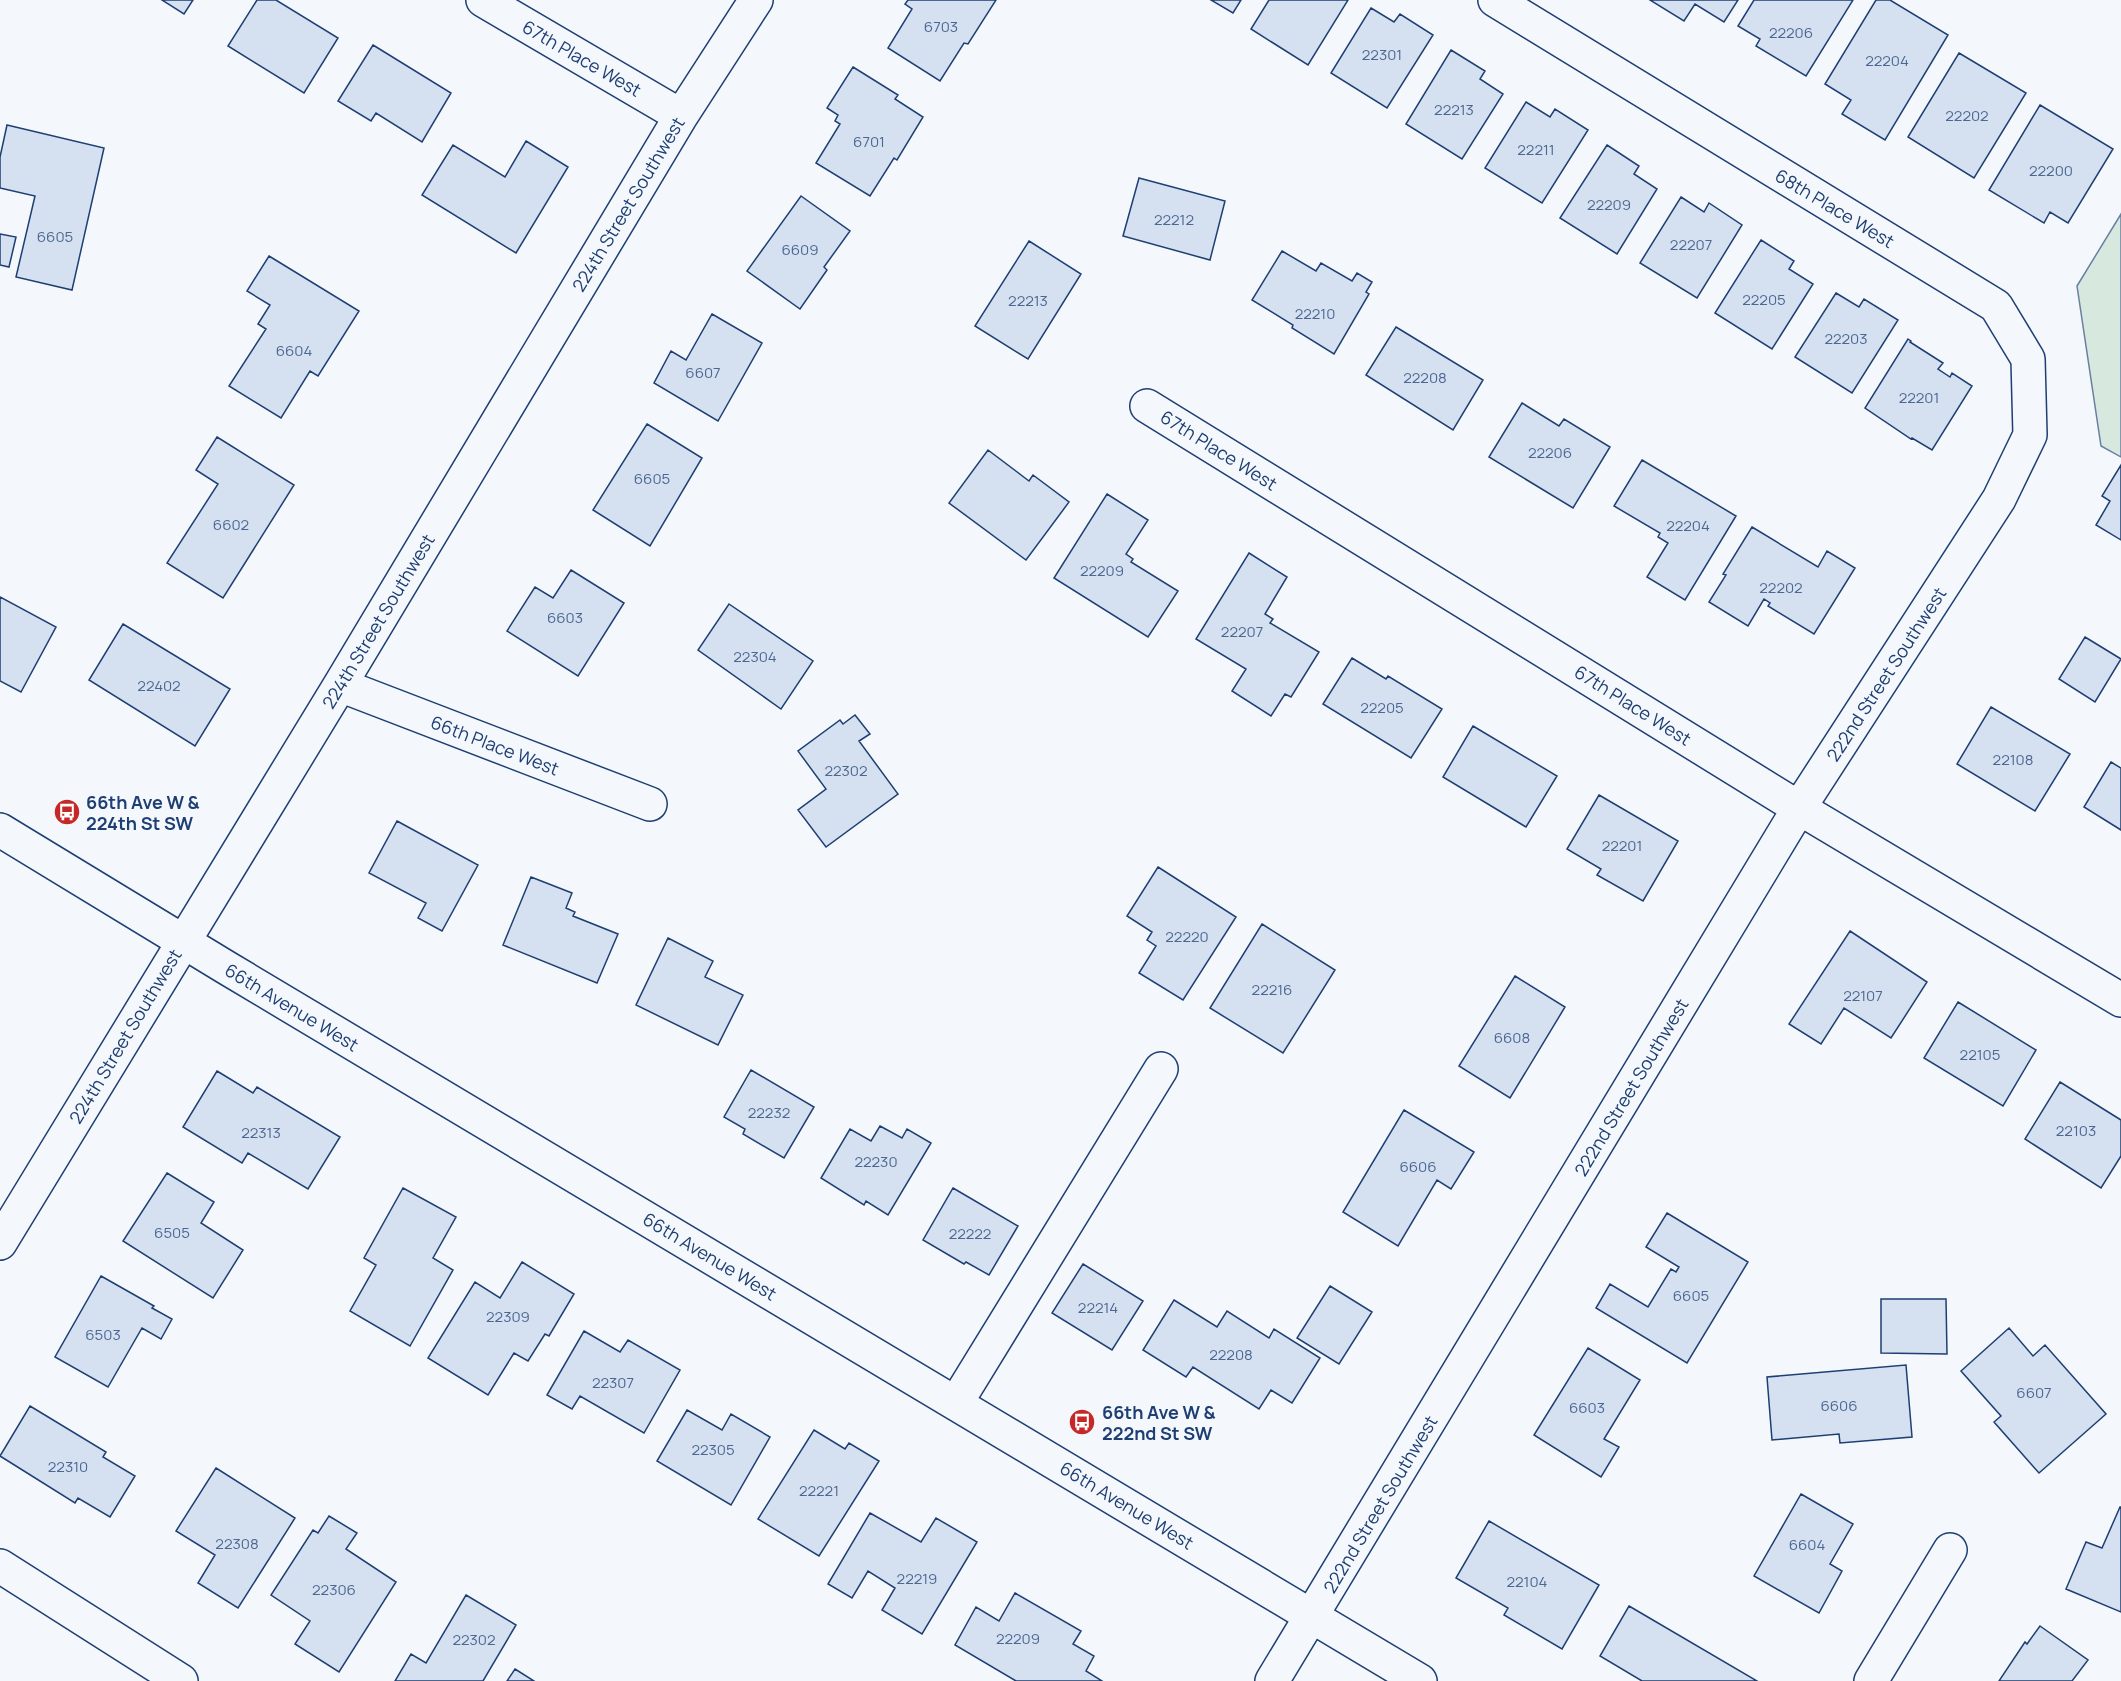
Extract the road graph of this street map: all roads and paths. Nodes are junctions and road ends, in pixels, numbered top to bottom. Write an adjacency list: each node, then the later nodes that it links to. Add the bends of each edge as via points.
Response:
1 (483, 0): 4 (street, 67th Place West)
2 (756, 0): 4 (street, 224th Street Southwest)
3 (1495, 0): 6 (street, 68th Place West, via 1996,306 2028,359 2030,435)
4 (681, 117): 7 (street, 224th Street Southwest)
5 (1147, 406): 9 (street, 67th Place West)
6 (1999, 499): 9 (street, 222nd Street Southwest)
7 (340, 685): 8 (street, 66th Place West); 11 (street, 224th Street Southwest)
8 (650, 804)
9 (1799, 808): 12 (street, 67th Place West); 18 (street, 222nd Street Southwest)
10 (0, 830): 11 (street, 66th Avenue West)
11 (183, 941): 14 (street, 224th Street Southwest); 15 (street, 66th Avenue West)
12 (2121, 1000)
13 (1161, 1069): 15 (street)
14 (0, 1243)
15 (956, 1403): 18 (street, 66th Avenue West)
16 (1950, 1550): 22 (street)
17 (0, 1566): 19 (street)
18 (1313, 1615): 20 (street, 222nd Street Southwest); 21 (street, 66th Avenue West)
19 (181, 1681)
20 (1272, 1681)
21 (1420, 1681)
22 (1871, 1681)

